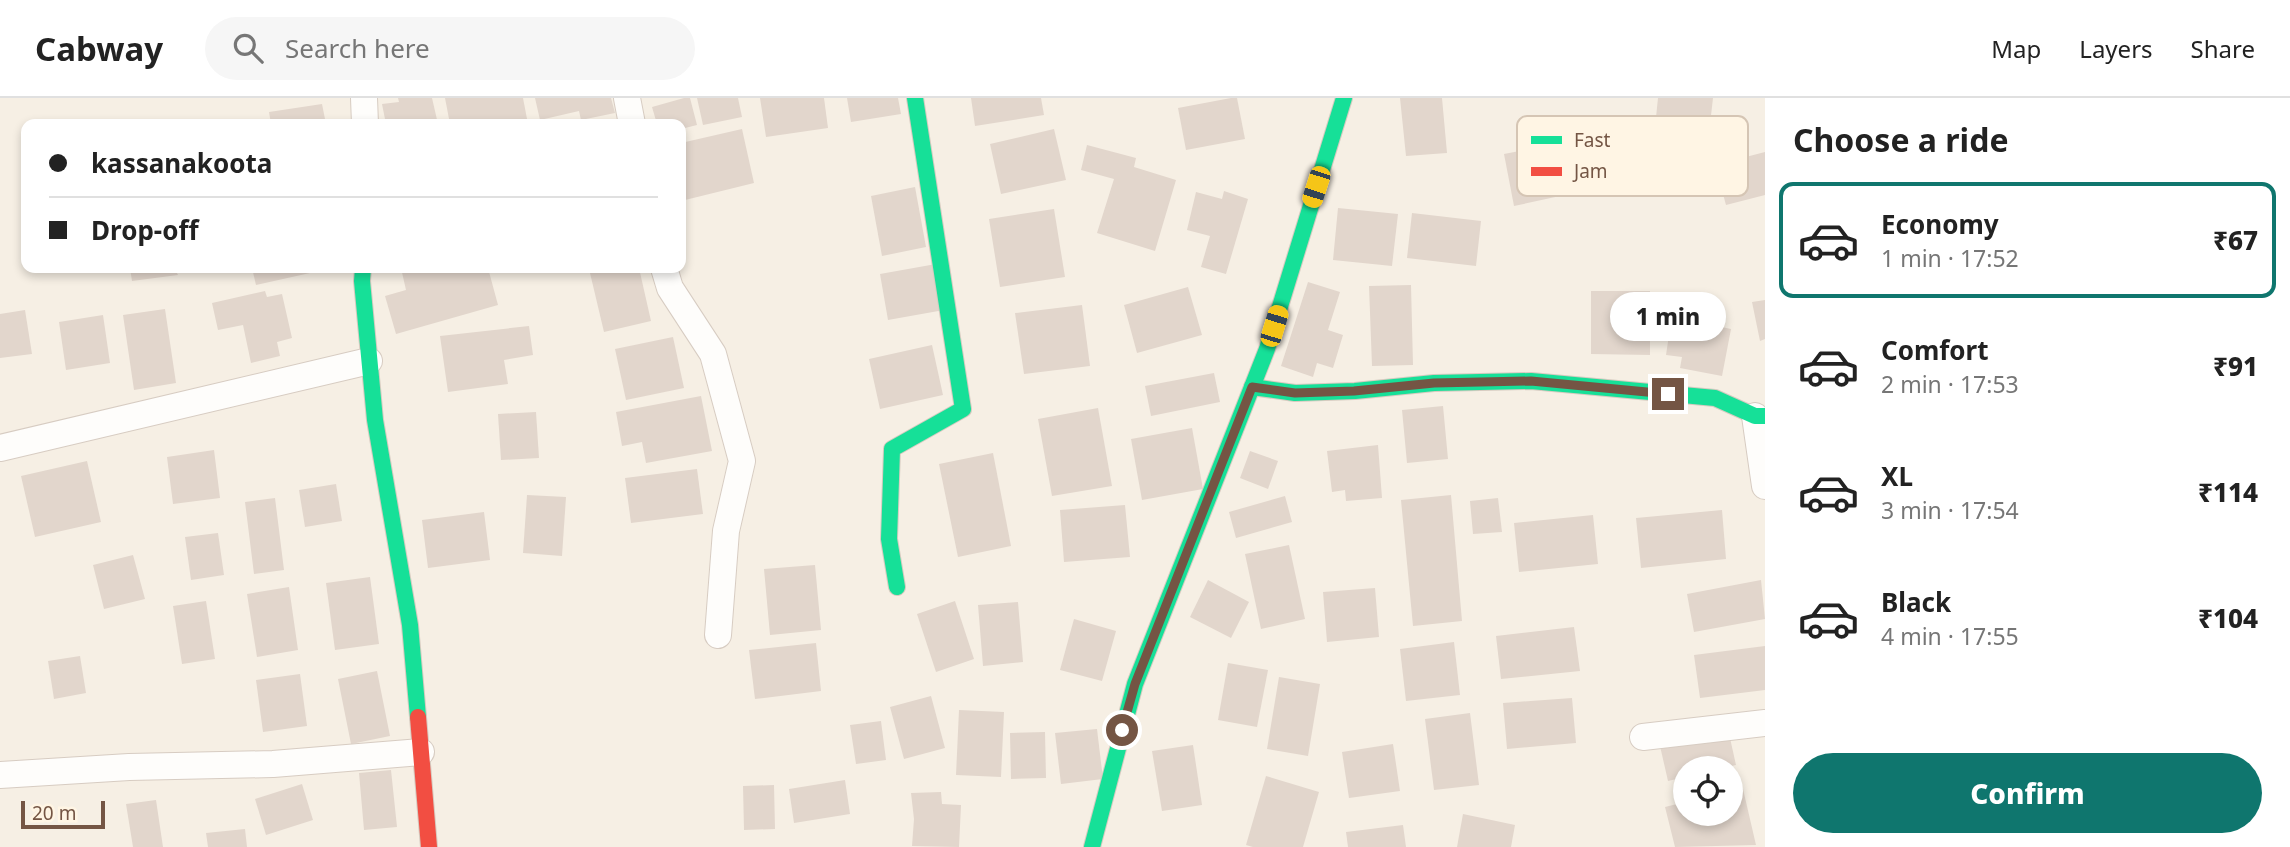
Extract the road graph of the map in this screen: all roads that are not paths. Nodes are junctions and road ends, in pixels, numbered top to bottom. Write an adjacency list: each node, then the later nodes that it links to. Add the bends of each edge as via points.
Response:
1 (364, 98): 5 (street)
2 (627, 98): 6 (street)
3 (915, 98): 14 (street, via 963,409 892,449 889,539)
4 (1344, 98): 10 (street)
5 (365, 119)
6 (631, 119)
7 (363, 273): 9 (street)
8 (666, 273): 15 (street, via 670,288 713,354 741,461 726,531)
9 (369, 361): 12 (street); 18 (street, via 410,625)
10 (1252, 387): 11 (street, via 1295,393 1531,381 1715,398); 21 (street, via 1135,684)
11 (1760, 416): 13 (street)
12 (0, 448)
13 (1765, 486)
14 (897, 587)
15 (718, 635)
16 (1765, 723): 17 (street)
17 (1643, 737)
18 (421, 752): 19 (street, via 273,764); 20 (street)
19 (0, 775)
20 (429, 847)
21 (1092, 847)

